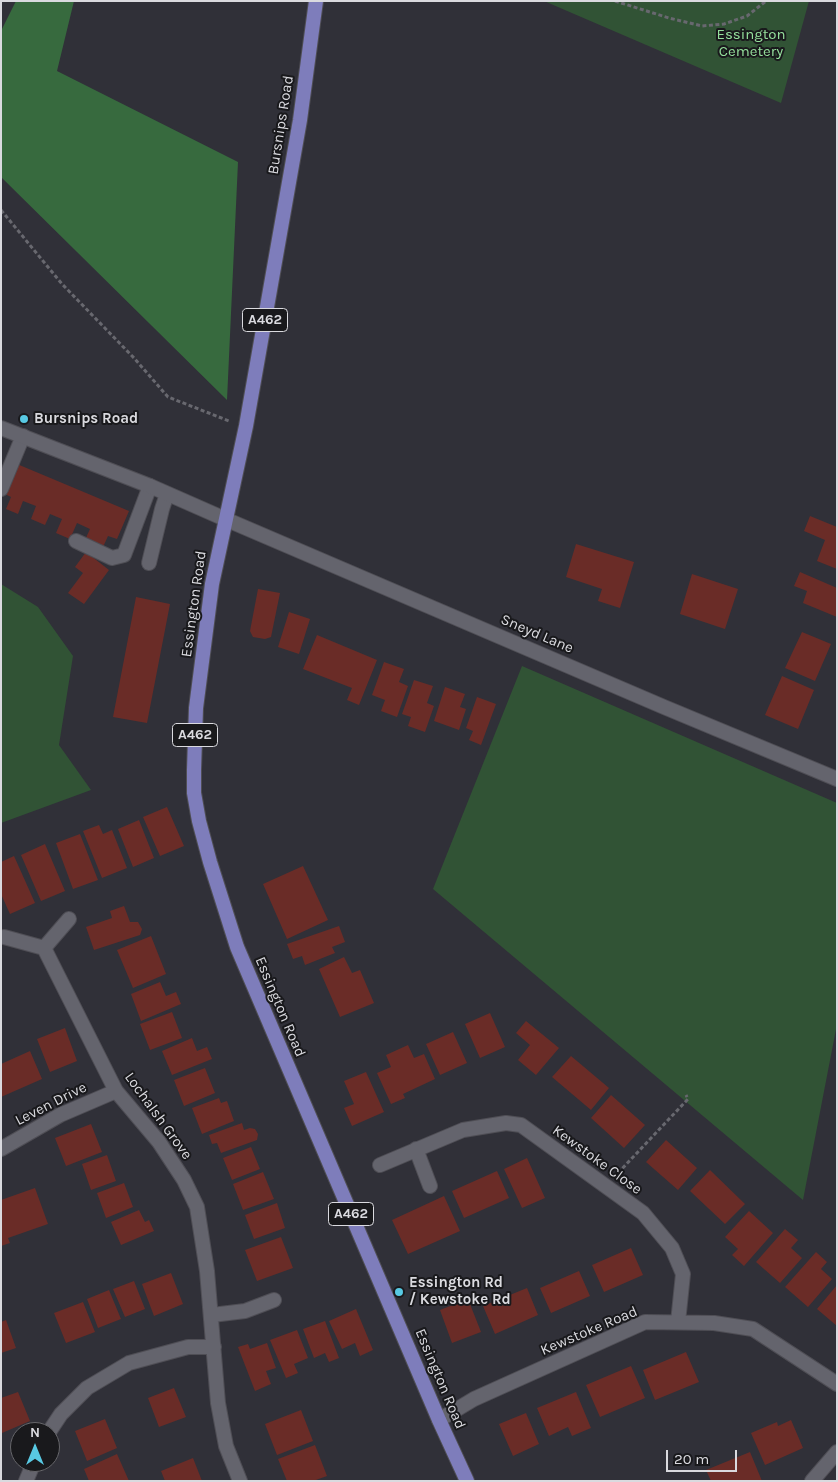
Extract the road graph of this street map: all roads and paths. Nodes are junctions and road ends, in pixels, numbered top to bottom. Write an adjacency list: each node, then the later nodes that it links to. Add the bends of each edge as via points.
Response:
1 (316, 1): 5 (main road, Bursnips Road / A462, via 300,120)
2 (615, 1): 3 (path, via 702,26 724,24 747,16)
3 (766, 1)
4 (1, 210): 5 (path, via 62,284 168,397)
5 (246, 426): 11 (main road, Bursnips Road / A462)
6 (1, 428): 7 (street, Sneyd Lane)
7 (23, 436): 8 (street, Sneyd Lane); 9 (street)
8 (150, 486): 10 (street, Sneyd Lane); 12 (street, via 124,555 112,558)
9 (1, 489)
10 (167, 494): 11 (street, Sneyd Lane); 13 (street)
11 (225, 519): 14 (street, Sneyd Lane); 30 (main road, Essington Road / A462, via 212,584 196,708 194,793 199,821 237,947)
12 (76, 541)
13 (149, 563)
14 (837, 779)
15 (69, 919): 17 (street)
16 (4, 937): 17 (street)
17 (44, 948): 18 (street, Lochalsh Grove)
18 (116, 1090): 20 (street, Leven Drive, via 60,1115); 26 (street, Lochalsh Grove, via 159,1142 197,1207)
19 (686, 1095): 24 (path, via 688,1099)
20 (1, 1148)
21 (416, 1149): 22 (street, Kewstoke Close); 23 (street); 24 (street, Kewstoke Close, via 463,1130 506,1123 520,1125)
22 (380, 1165)
23 (430, 1186)
24 (606, 1186): 27 (street, Kewstoke Close, via 643,1213 672,1248 683,1274)
25 (274, 1300): 26 (street, via 245,1311)
26 (212, 1315): 28 (street, Lochalsh Grove)
27 (678, 1322): 29 (street, Kewstoke Road, via 753,1329); 30 (street, Kewstoke Road, via 645,1322 474,1399)
28 (214, 1347): 31 (street, via 188,1347 129,1363 87,1388); 33 (street, Lochalsh Grove, via 226,1446)
29 (837, 1384)
30 (439, 1420): 34 (main road, Essington Road / A462)
31 (56, 1422)
32 (837, 1452): 35 (street)
33 (240, 1481)
34 (467, 1481)
35 (812, 1481)

